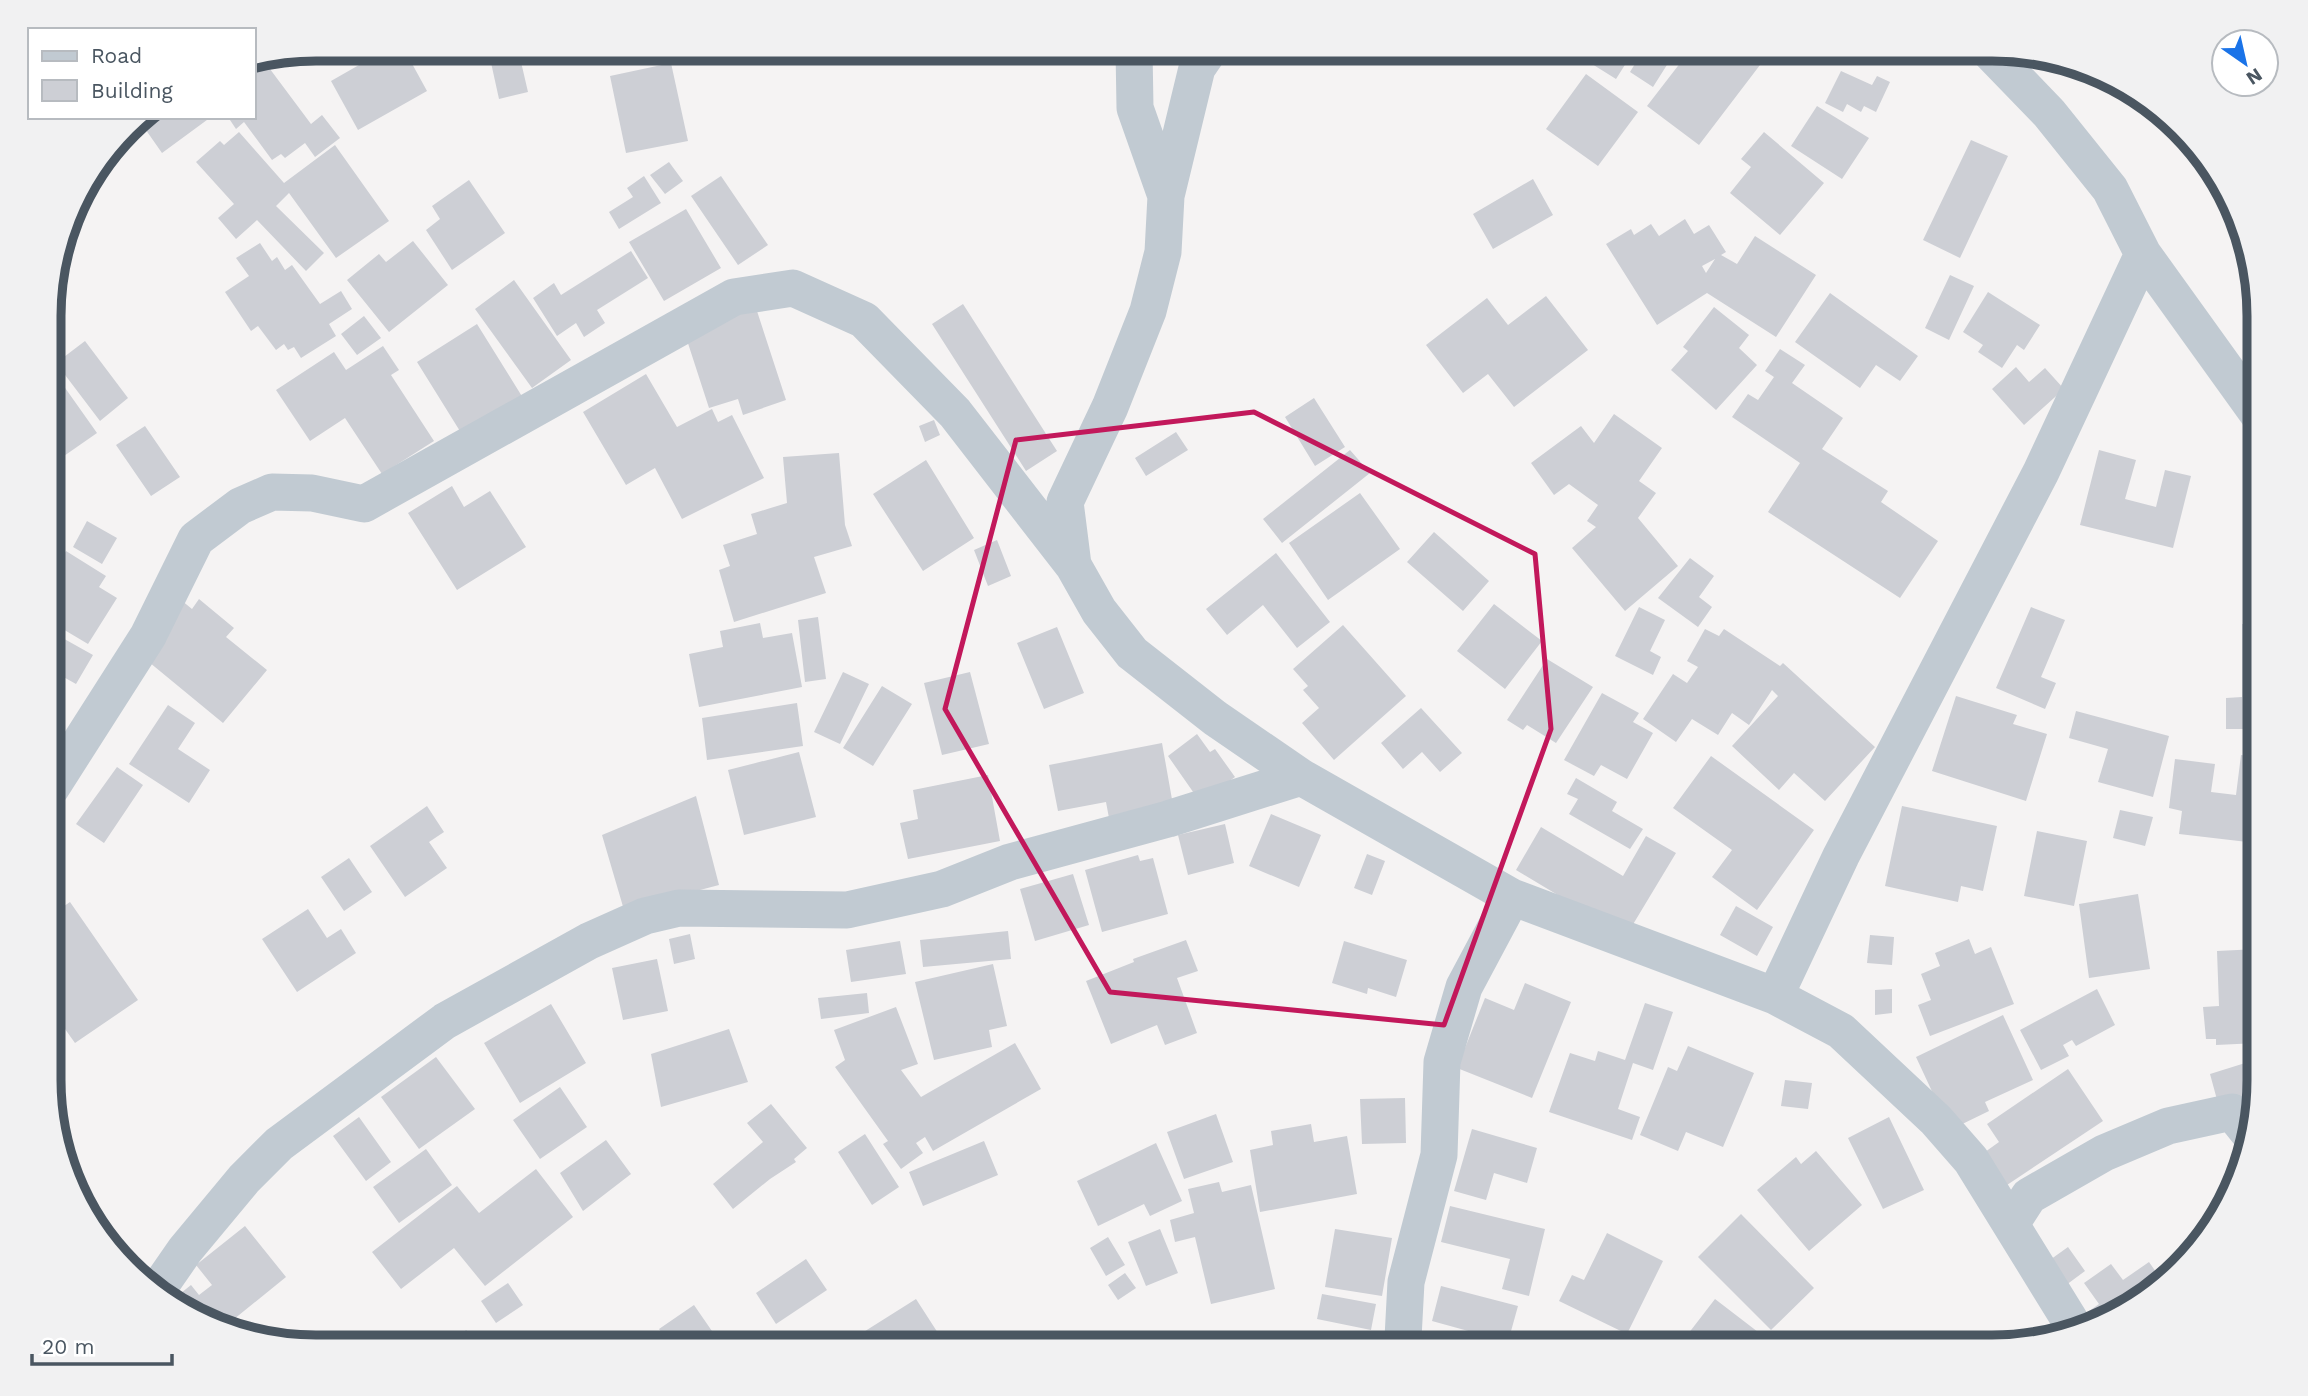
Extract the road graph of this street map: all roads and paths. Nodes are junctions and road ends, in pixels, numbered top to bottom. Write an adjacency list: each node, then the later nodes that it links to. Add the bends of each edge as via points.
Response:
1 (1134, 61): 4 (street, via 1135,108)
2 (1202, 61): 4 (street)
3 (1999, 61): 5 (street, via 2049,113 2110,189)
4 (1166, 196): 7 (street, via 1163,253 1148,311 1065,502)
5 (2143, 254): 6 (street); 11 (street, via 2041,472 1841,856)
6 (2247, 399)
7 (1073, 565): 8 (street, via 955,413 864,320 793,288 734,296 364,504 312,493 272,492 240,506 197,539 148,636); 9 (street, via 1099,611 1132,653)
8 (61, 773)
9 (1301, 777): 10 (street); 14 (street, via 1010,862 942,889 847,910 679,908 645,916 589,941 445,1021 279,1144 244,1179)
10 (1512, 897): 11 (street); 16 (street, via 1464,987 1442,1062 1439,1155 1406,1282)
11 (1775, 996): 13 (street, via 1842,1031 1936,1120 1971,1160)
12 (2243, 1125): 13 (street, via 2232,1112 2168,1126 2104,1153 2029,1196)
13 (2011, 1224): 15 (street)
14 (163, 1283)
15 (2071, 1322)
16 (1403, 1335)

